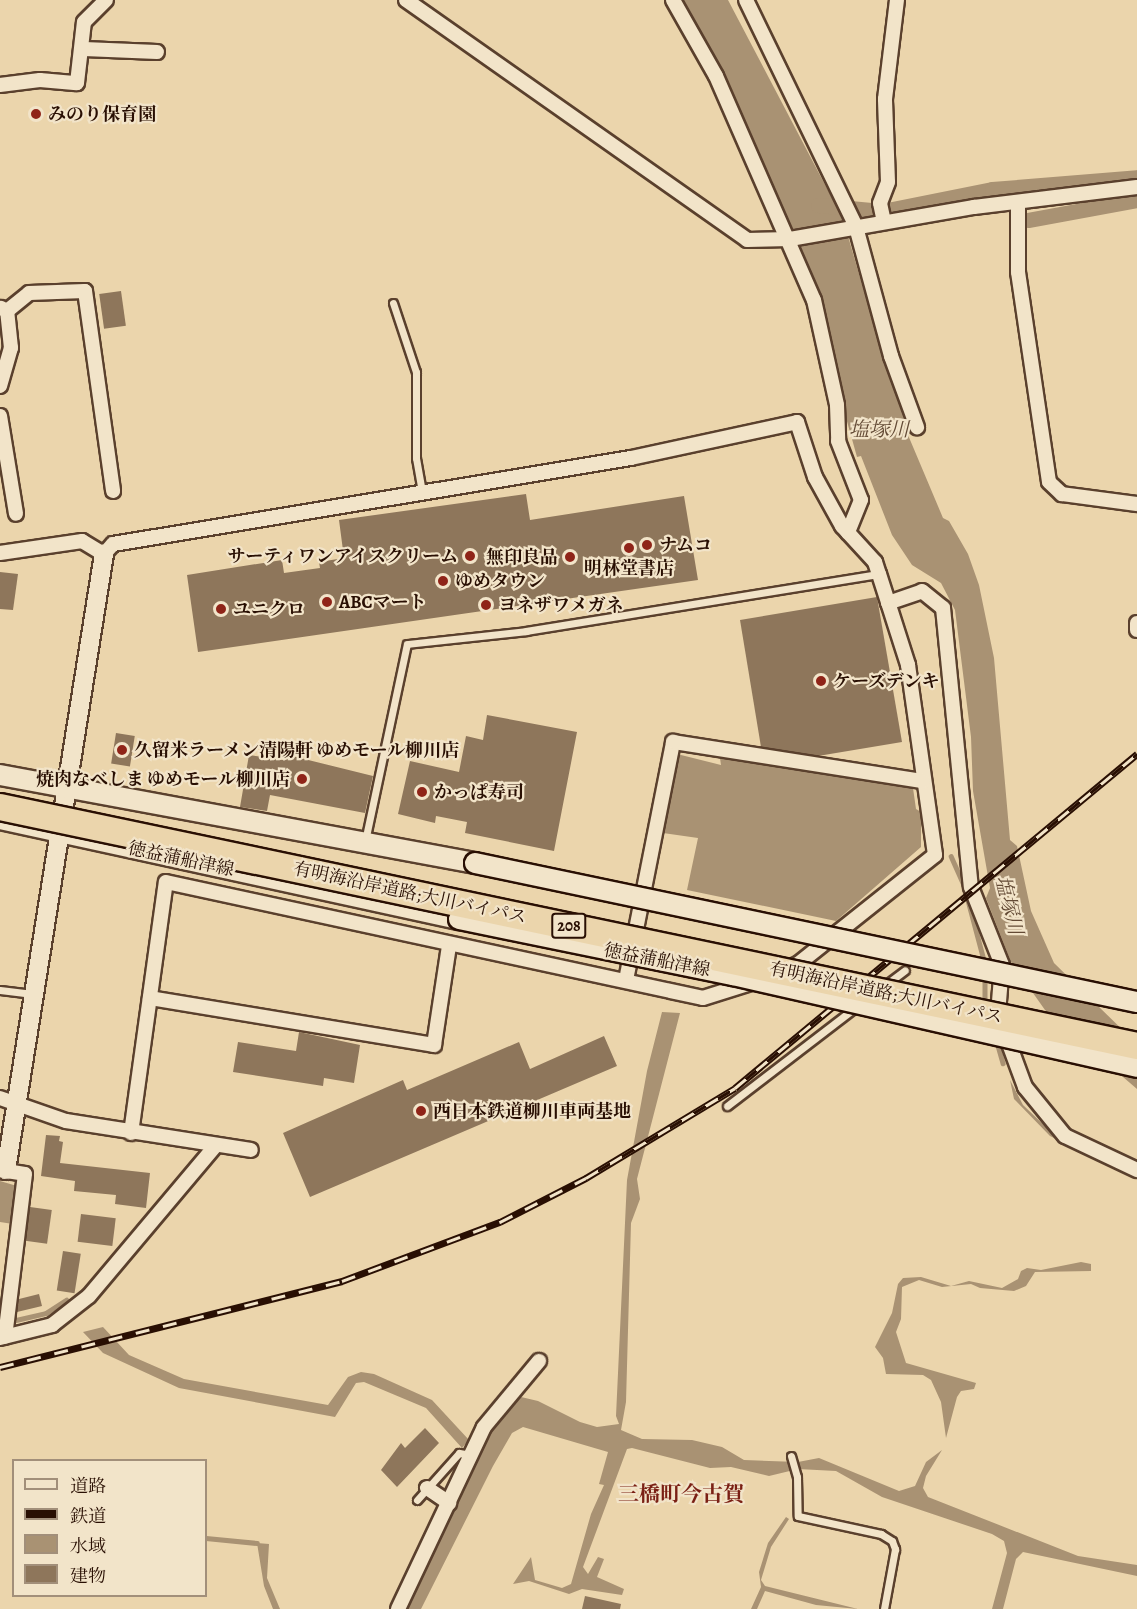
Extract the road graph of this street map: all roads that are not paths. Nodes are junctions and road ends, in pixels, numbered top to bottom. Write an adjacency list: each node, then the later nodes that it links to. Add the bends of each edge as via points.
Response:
1 (106, 0): 6 (street, via 84,22)
2 (406, 0): 13 (street, via 747,240)
3 (673, 0): 13 (street, via 716,76)
4 (746, 0): 12 (street)
5 (897, 0): 11 (street, via 885,99 888,182 880,203)
6 (84, 49): 7 (street); 8 (street, via 77,83 40,80)
7 (157, 52)
8 (0, 85)
9 (1137, 188): 10 (street)
10 (1018, 202): 11 (street); 21 (street, via 1018,272 1049,482 1062,494)
11 (884, 222): 12 (street)
12 (856, 227): 13 (street); 18 (street, via 891,356)
13 (788, 239): 23 (street, via 814,300 837,405 838,441 861,500)
14 (393, 303): 20 (lane, via 416,372 416,458)
15 (4, 309): 16 (street, via 11,348); 19 (street, via 29,293 85,291)
16 (0, 387)
17 (0, 416): 22 (street)
18 (917, 426)
19 (113, 491)
20 (422, 493): 23 (street, via 632,458 797,422 815,477); 25 (street, via 114,544)
21 (1137, 504)
22 (16, 514)
23 (848, 533): 26 (street, via 875,562)
24 (0, 553): 25 (street, via 82,541)
25 (104, 554): 32 (street)
26 (879, 574): 27 (street); 36 (lane, via 526,631 408,644)
27 (888, 603): 31 (street, via 908,665); 54 (street, via 922,591 943,608 970,887 1002,965 998,1014 1025,1087 1065,1136)
28 (1137, 623): 29 (street)
29 (1137, 630)
30 (0, 775): 32 (main road)
31 (923, 781): 41 (street, via 935,855 798,964 737,990 703,998); 41 (street, via 674,742)
32 (66, 788): 35 (street); 36 (main road)
33 (0, 807): 46 (highway, 有明海沿岸道路;大川バイパス / 208, bridge)
34 (0, 819): 35 (main road, 徳益蒲船津線)
35 (59, 834): 37 (main road, 徳益蒲船津線); 43 (street)
36 (365, 841): 45 (main road, bridge)
37 (257, 876): 38 (street); 47 (main road, 徳益蒲船津線, bridge, via 733,975)
38 (254, 902): 39 (street); 44 (street, via 166,882)
39 (449, 946): 41 (street); 44 (street, via 434,1045)
40 (905, 970): 49 (lane)
41 (626, 980)
42 (0, 990): 43 (lane)
43 (34, 994): 48 (street)
44 (150, 998): 50 (street)
45 (1137, 1002)
46 (1137, 1046)
47 (1137, 1067)
48 (9, 1100): 50 (street, via 66,1121); 53 (street)
49 (727, 1106)
50 (131, 1133): 51 (street)
51 (216, 1145): 52 (street); 55 (street, via 89,1296 52,1325)
52 (251, 1150)
53 (3, 1170): 55 (street, via 25,1174)
54 (1137, 1170)
55 (2, 1338)
56 (539, 1362): 57 (street, via 484,1427)
57 (472, 1455): 59 (lane, via 459,1453); 61 (street)
58 (791, 1455): 63 (lane, via 797,1477 798,1516 881,1534 892,1541 896,1550)
59 (428, 1488): 60 (lane); 61 (street)
60 (417, 1500)
61 (449, 1503): 62 (street)
62 (398, 1609)
63 (884, 1609)

